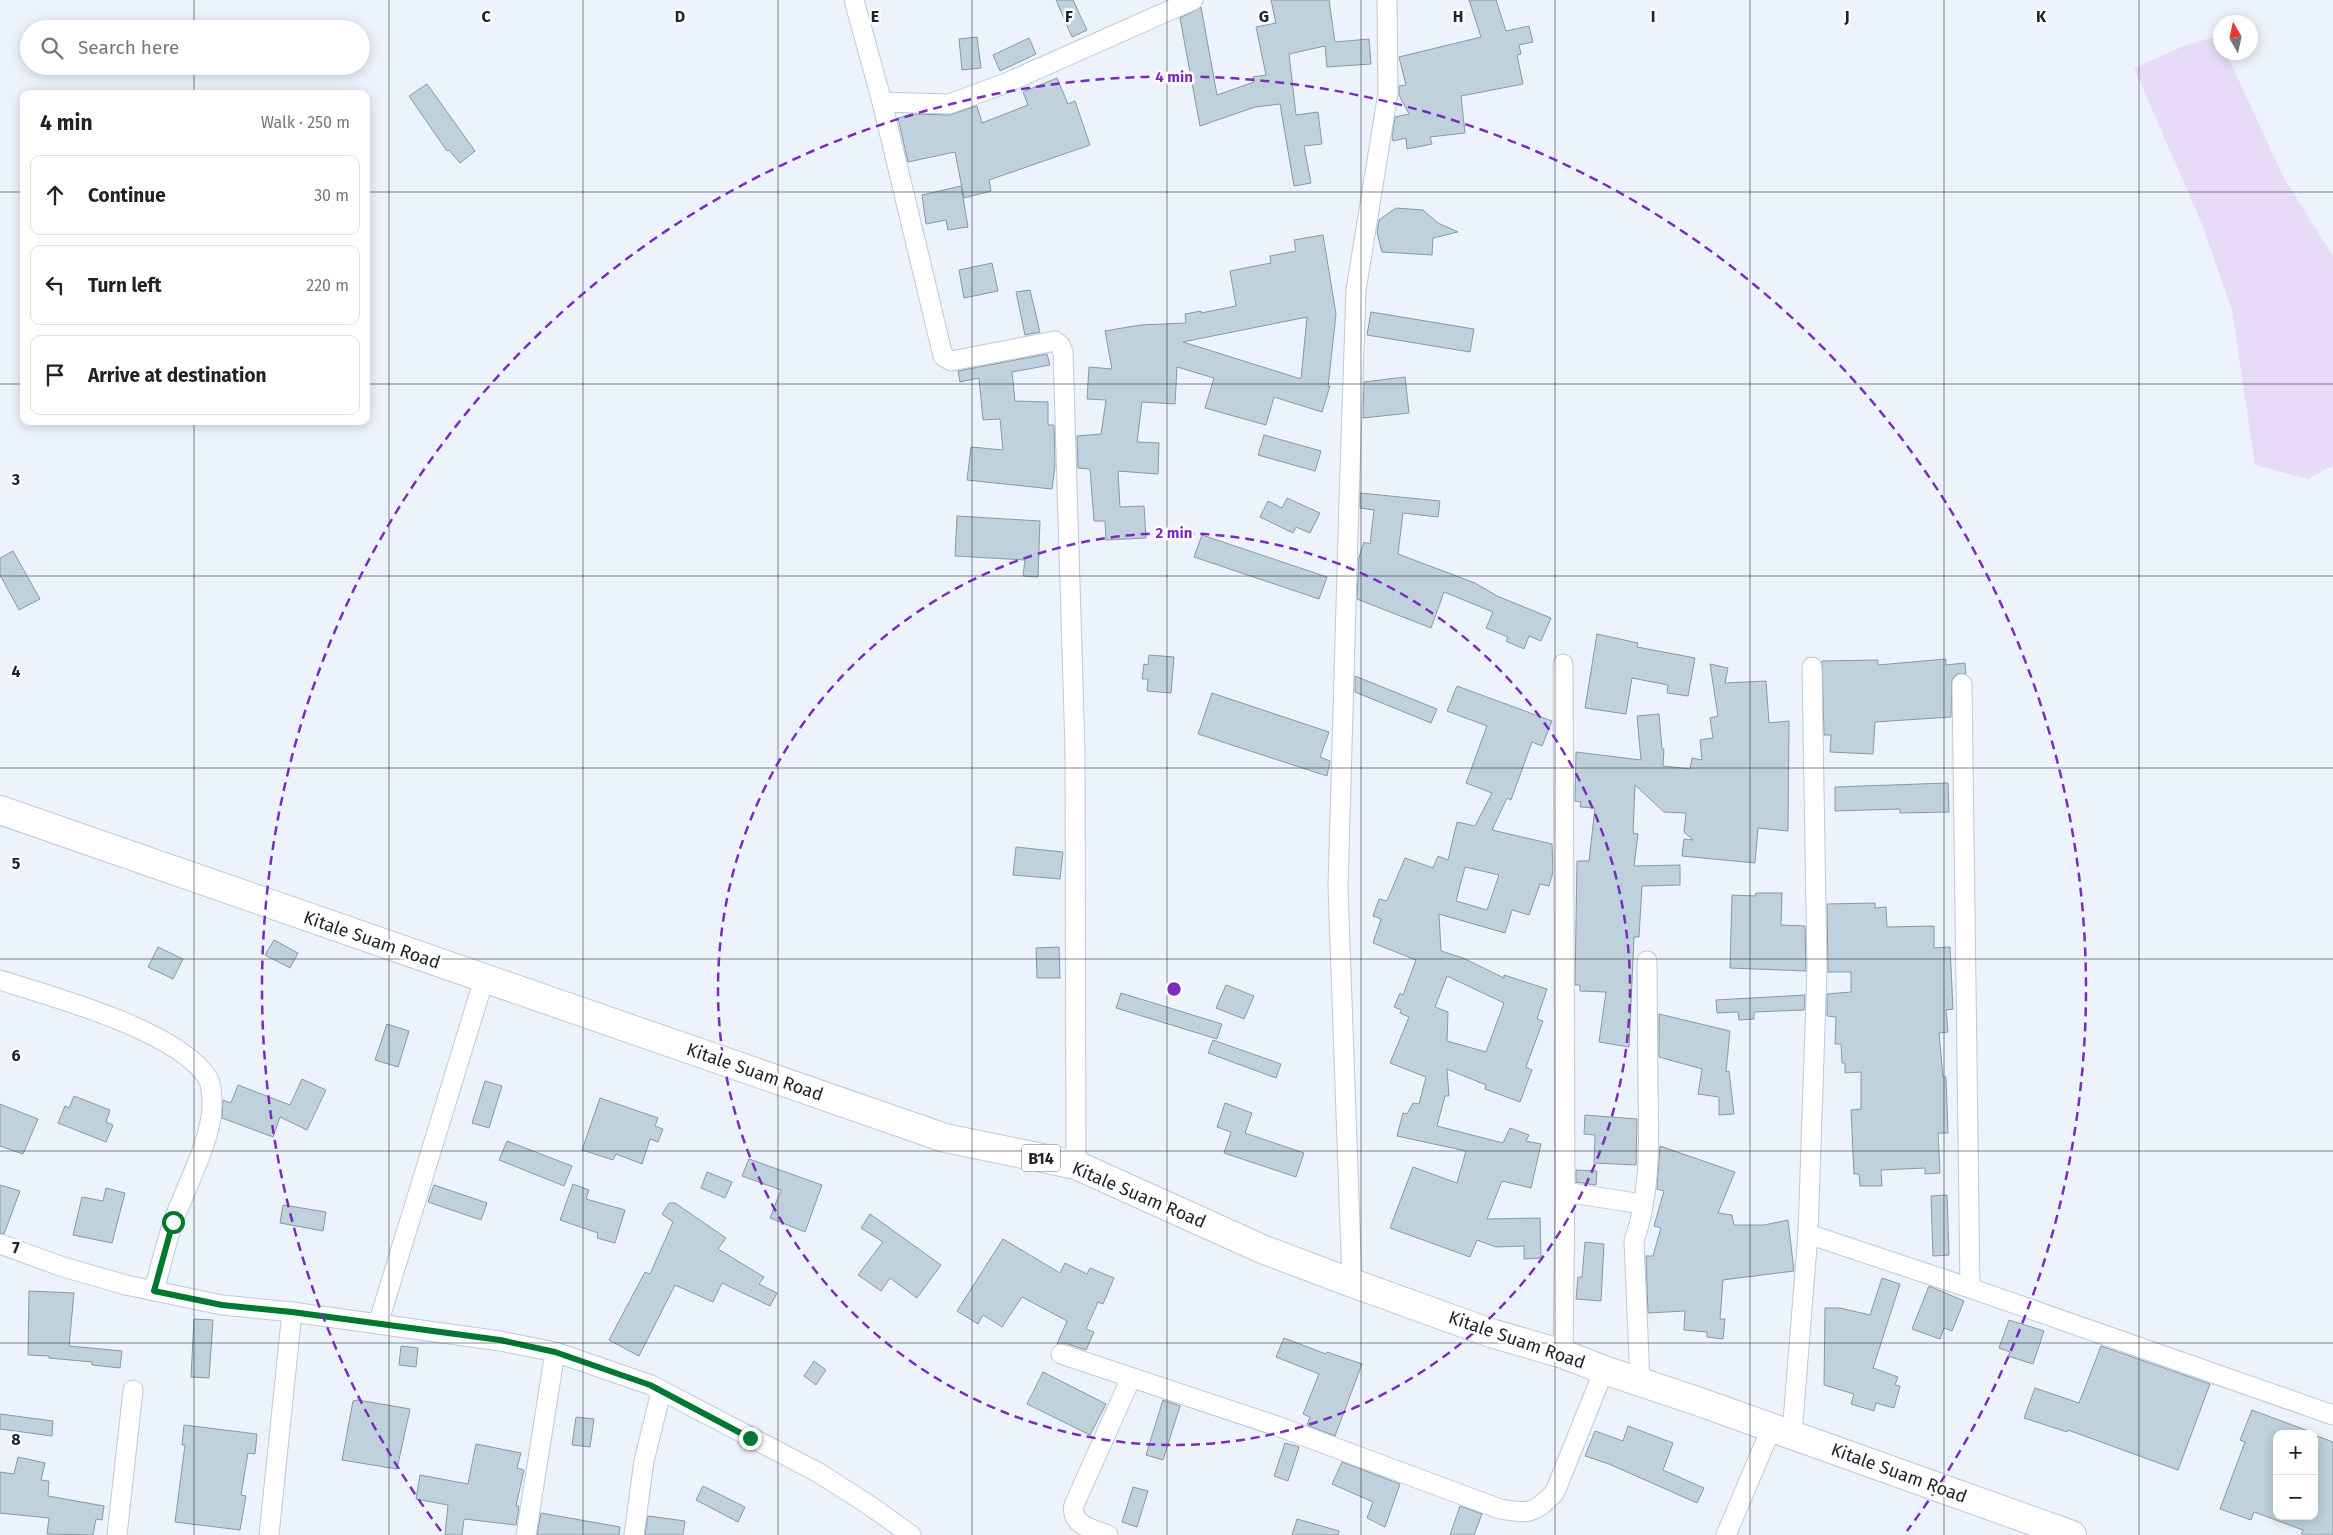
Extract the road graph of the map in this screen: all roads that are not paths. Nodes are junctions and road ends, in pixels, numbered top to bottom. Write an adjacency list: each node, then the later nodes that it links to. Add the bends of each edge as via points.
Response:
1 (854, 0): 4 (street)
2 (1193, 0): 4 (street, via 1006,83 949,104)
3 (1387, 0): 17 (street, via 1388,93 1356,290 1338,887)
4 (882, 102): 12 (street, via 943,356 951,361 1055,341 1063,352 1075,750)
5 (1563, 664): 13 (street)
6 (1812, 667): 15 (street, via 1817,968)
7 (1962, 684): 18 (street)
8 (0, 810): 10 (highway, Kitale Suam Road / B14)
9 (1647, 962): 14 (street, via 1649,1136 1646,1194)
10 (484, 979): 12 (highway, Kitale Suam Road / B14, via 945,1138); 21 (street)
11 (0, 980): 19 (street, via 85,1006 168,1044 191,1060 208,1078 212,1103 209,1129 173,1222)
12 (1076, 1165): 17 (highway, Kitale Suam Road / B14, via 1262,1249)
13 (1565, 1192): 14 (street); 24 (street)
14 (1642, 1204): 27 (street, via 1634,1241)
15 (1808, 1234): 18 (street); 31 (street)
16 (0, 1244): 19 (street, via 60,1266)
17 (1352, 1283): 24 (highway, Kitale Suam Road / B14, via 1491,1333)
18 (1970, 1288): 30 (street)
19 (154, 1291): 20 (street, via 222,1305)
20 (292, 1312): 21 (street); 33 (street)
21 (378, 1324): 22 (street, via 500,1340)
22 (555, 1352): 29 (street, via 623,1374); 34 (street)
23 (1061, 1354): 26 (street)
24 (1563, 1354): 25 (highway, Kitale Suam Road / B14)
25 (1604, 1370): 26 (street, via 1555,1492 1541,1507 1524,1513 1500,1509 1277,1426); 27 (highway, Kitale Suam Road / B14)
26 (1131, 1378): 37 (street, via 1072,1513 1084,1525)
27 (1640, 1382): 31 (highway, Kitale Suam Road / B14)
28 (133, 1390): 32 (street)
29 (661, 1392): 35 (street, via 644,1461); 36 (street, via 819,1473)
30 (2333, 1414)
31 (1782, 1431): 38 (street); 39 (highway, Kitale Suam Road / B14)
32 (118, 1535)
33 (269, 1535)
34 (526, 1535)
35 (634, 1535)
36 (911, 1535)
37 (1108, 1535)
38 (1726, 1535)
39 (2072, 1535)

